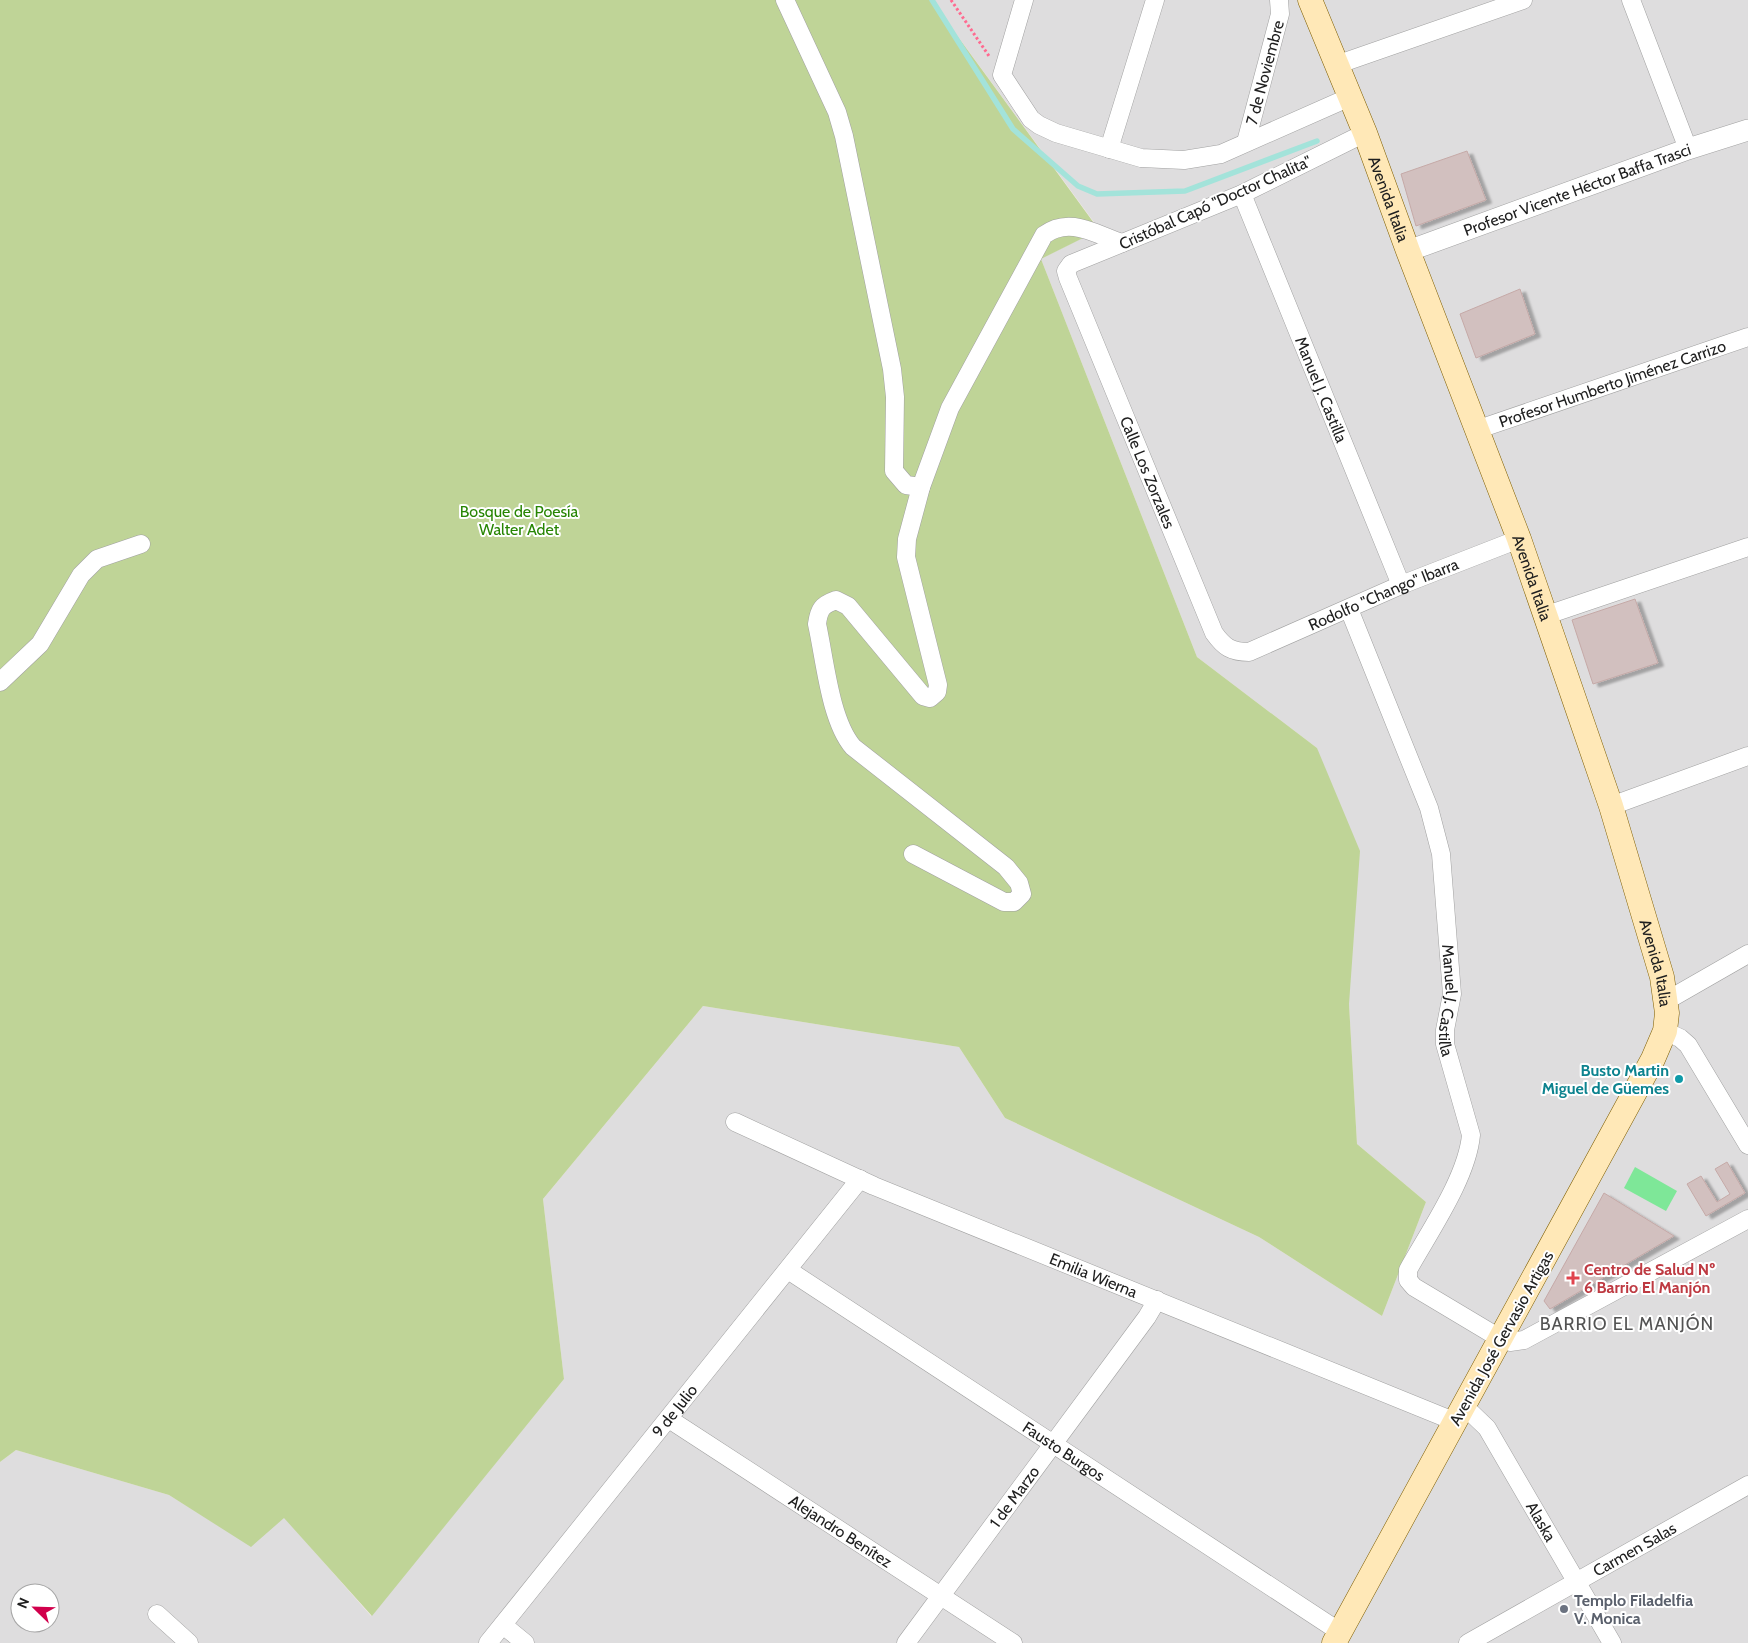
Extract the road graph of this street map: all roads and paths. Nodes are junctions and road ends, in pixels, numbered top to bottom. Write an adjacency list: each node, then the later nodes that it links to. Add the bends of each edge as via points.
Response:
1 (786, 0): 23 (street, via 837,112 844,136 892,370 894,471 906,485)
2 (951, 0): 10 (path)
3 (1024, 0): 10 (street)
4 (1155, 0): 15 (street)
5 (1280, 0): 14 (street, 7 de Noviembre, via 1280,14)
6 (1310, 0): 9 (main road, Avenida Italia)
7 (1523, 0): 9 (street)
8 (1631, 0): 16 (street)
9 (1336, 65): 11 (main road, Avenida Italia)
10 (1002, 75): 15 (street, via 1031,119 1039,125)
11 (1350, 97): 13 (main road, Avenida Italia); 14 (street)
12 (1748, 130): 16 (street, Profesor Vicente Héctor Baffa Trasci)
13 (1365, 134): 17 (street, Cristóbal Capó "Doctor Chalita"); 19 (main road, Avenida Italia)
14 (1246, 142): 15 (street, via 1221,154 1184,160 1141,158)
15 (1109, 149)
16 (1688, 149): 19 (street, Profesor Vicente Héctor Baffa Trasci)
17 (1242, 194): 18 (street, Cristóbal Capó "Doctor Chalita"); 27 (street, Manuel J. Castilla)
18 (1122, 244): 20 (street, Cristóbal Capó "Doctor Chalita", via 1071,264); 23 (street, via 1068,224 1054,227 1044,235 960,387)
19 (1408, 251): 22 (main road, Avenida Italia)
20 (1066, 271): 30 (street, Calle Los Zorzales, via 1214,633 1227,648)
21 (1748, 337): 22 (street, Profesor Humberto Jiménez Carrizo)
22 (1476, 430): 24 (main road, Avenida Italia)
23 (921, 487): 34 (street, via 907,539 906,557 938,685 937,692 930,698 923,696 848,606 836,600 819,610 817,624 837,721 853,747 1015,875 1022,894 1014,902 1004,902)
24 (1519, 539): 27 (street, Rodolfo "Chango" Ibarra); 29 (main road, Avenida Italia)
25 (140, 544): 31 (street, via 97,559 81,575 40,644)
26 (1748, 547): 29 (street)
27 (1402, 585): 28 (street, Rodolfo "Chango" Ibarra)
28 (1349, 609): 30 (street, Rodolfo "Chango" Ibarra); 44 (street, Manuel J. Castilla, via 1429,808 1441,854 1452,994 1445,1044 1471,1135 1470,1150 1462,1171 1408,1270 1408,1280 1414,1287)
29 (1547, 615): 33 (main road, Avenida Italia)
30 (1249, 652)
31 (0, 682)
32 (1748, 756): 33 (street)
33 (1611, 806): 36 (main road, Avenida Italia, via 1657,958)
34 (913, 854)
35 (1748, 954): 36 (street)
36 (1666, 1001): 37 (main road, Avenida Italia)
37 (1665, 1031): 39 (street, Avenida Italia, via 1688,1045); 44 (main road, Avenida José Gervasio Artigas, via 1653,1059)
38 (735, 1122): 40 (street, Emilia Wierna)
39 (1748, 1145)
40 (860, 1179): 42 (street, 9 de Julio); 43 (street, Emilia Wierna)
41 (1748, 1219): 44 (street, via 1538,1334 1510,1342)
42 (788, 1270): 46 (street, 9 de Julio); 47 (street, Fausto Burgos)
43 (1157, 1300): 45 (street, Emilia Wierna); 47 (street, 1 de Marzo)
44 (1501, 1339): 45 (main road, Avenida José Gervasio Artigas)
45 (1460, 1414): 49 (street, Alaska, via 1487,1428); 53 (main road, Avenida José Gervasio Artigas)
46 (669, 1419): 50 (street, Alejandro Benítez); 52 (street, 9 de Julio)
47 (1055, 1443): 50 (street, 1 de Marzo); 53 (street, Fausto Burgos)
48 (1748, 1485): 49 (street, Carmen Salas)
49 (1577, 1583): 59 (street, Carmen Salas); 60 (street, Alaska)
50 (940, 1596): 57 (street, 1 de Marzo); 58 (street, Alejandro Benítez)
51 (157, 1614): 54 (street)
52 (503, 1625): 55 (street, 9 de Julio); 56 (street)
53 (1337, 1638)
54 (189, 1643)
55 (488, 1643)
56 (525, 1643)
57 (906, 1643)
58 (1013, 1643)
59 (1468, 1643)
60 (1612, 1643)

